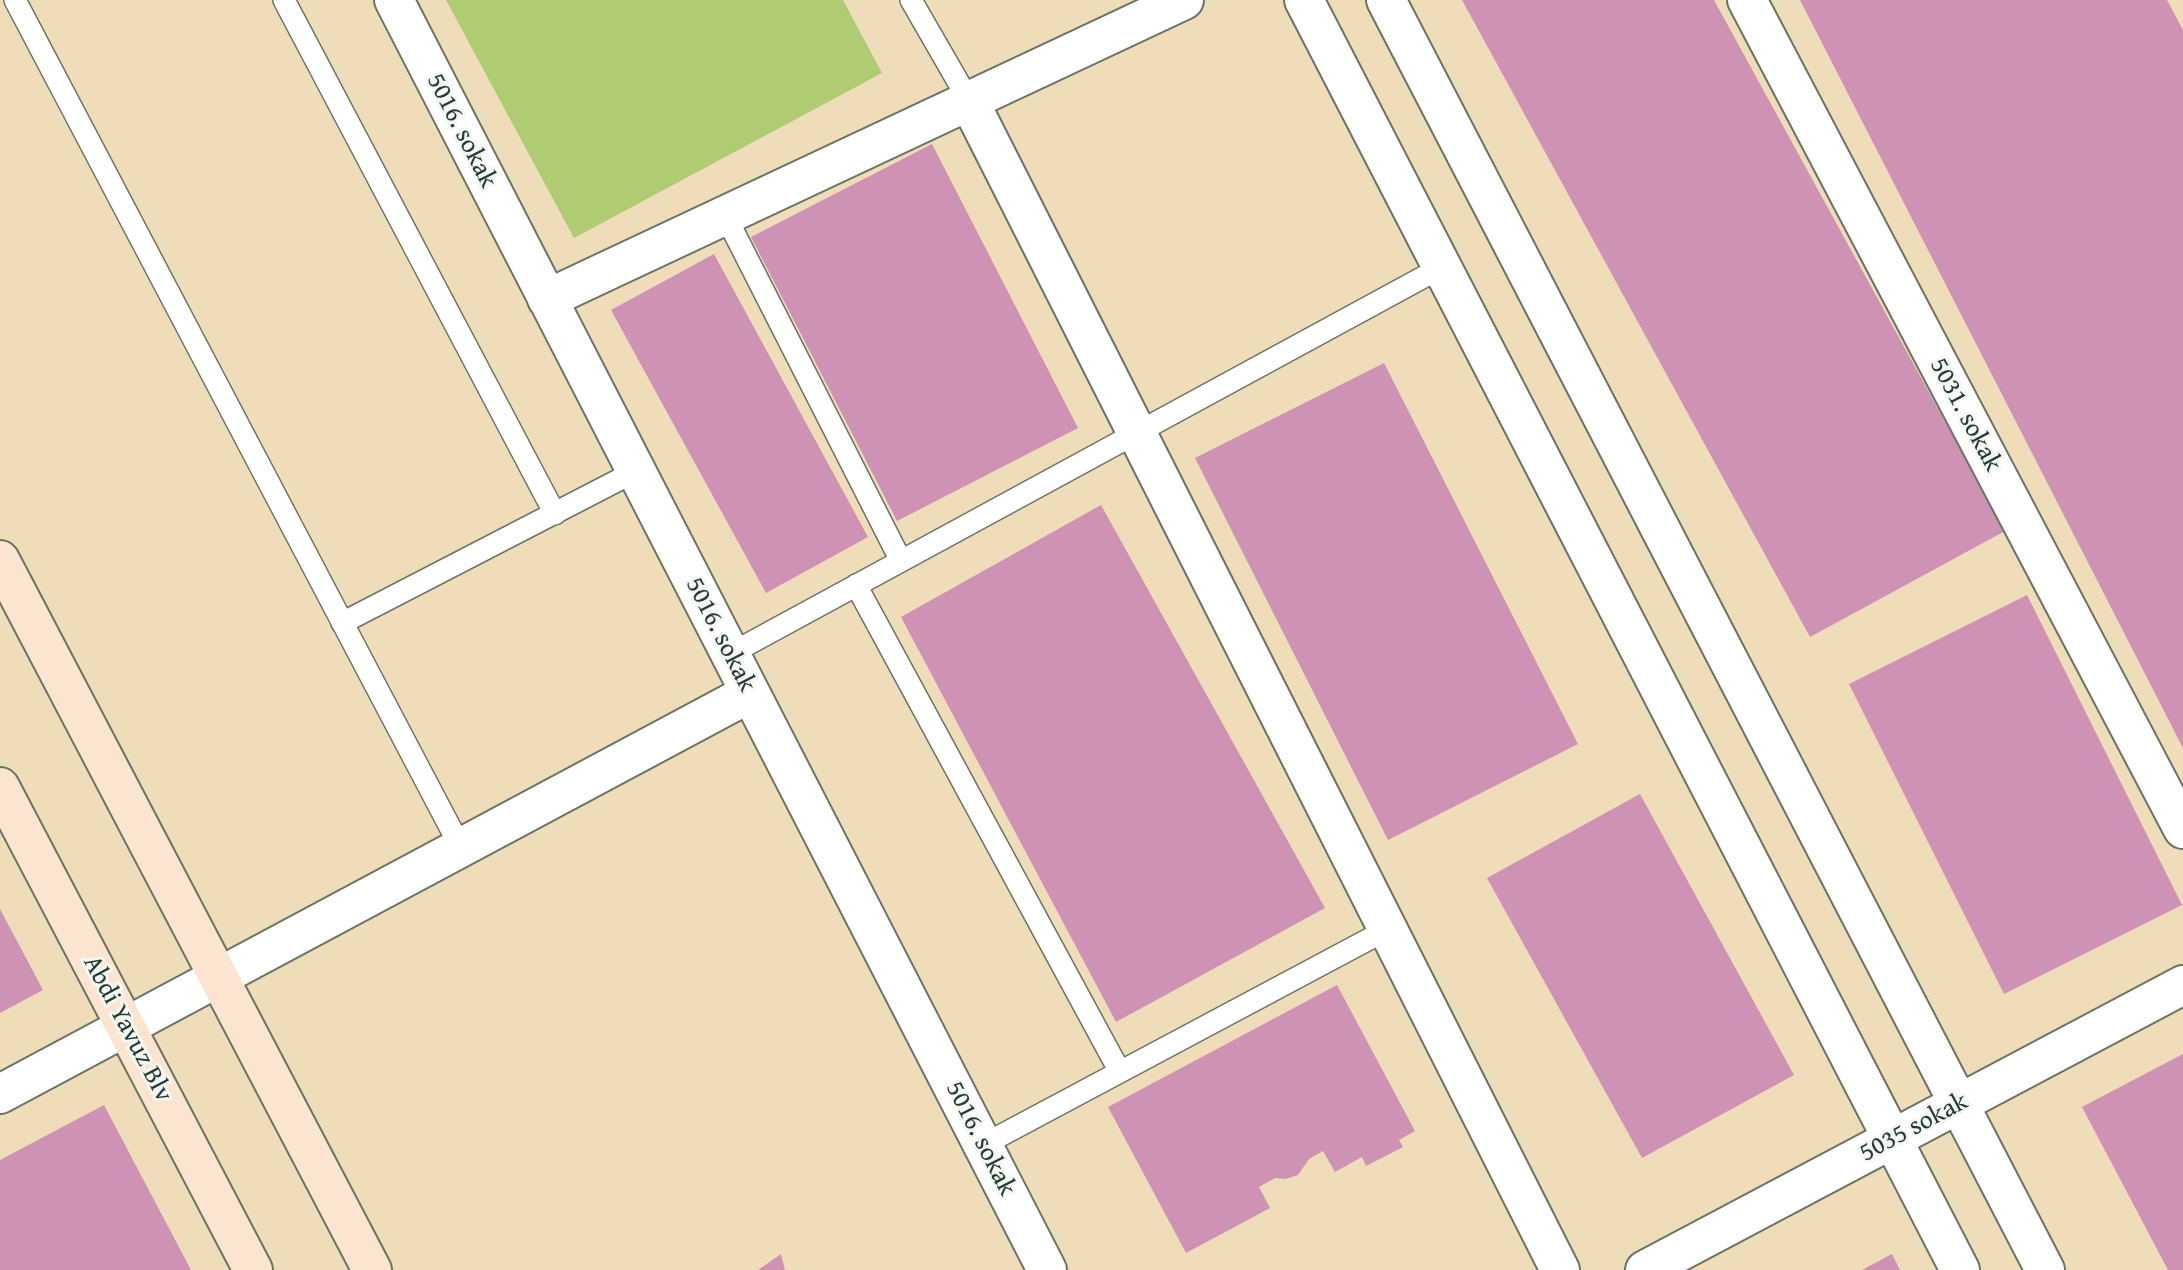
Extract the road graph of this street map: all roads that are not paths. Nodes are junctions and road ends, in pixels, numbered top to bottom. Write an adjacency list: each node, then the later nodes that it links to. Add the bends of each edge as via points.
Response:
1 (15, 0): 19 (lane)
2 (284, 0): 15 (lane)
3 (394, 0): 12 (street, 5016. sokak)
4 (911, 0): 9 (lane)
5 (1184, 0): 9 (street)
6 (1304, 0): 11 (street)
7 (1386, 0): 31 (street)
8 (1747, 0): 23 (street, 5031. sokak)
9 (968, 99): 10 (street); 13 (street)
10 (725, 215): 12 (street); 17 (lane)
11 (1442, 267): 13 (lane); 32 (street)
12 (547, 299): 14 (street, 5016. sokak)
13 (1137, 433): 17 (lane); 25 (street)
14 (636, 471): 15 (lane); 20 (street, 5016. sokak)
15 (555, 514): 19 (lane)
16 (0, 560): 26 (main road)
17 (901, 561): 18 (lane)
18 (856, 585): 20 (lane); 29 (lane)
19 (342, 624): 24 (lane)
20 (730, 654): 21 (street, 5016. sokak)
21 (750, 693): 24 (street); 33 (street, 5016. sokak)
22 (0, 787): 28 (main road, Abdi Yavuz Blv)
23 (2183, 829)
24 (460, 848): 26 (street)
25 (1388, 929): 29 (lane); 37 (street)
26 (218, 979): 28 (street); 35 (main road)
27 (2183, 985): 31 (street, 5035 sokak)
28 (126, 1027): 30 (street); 34 (main road, Abdi Yavuz Blv)
29 (1120, 1072): 33 (lane)
30 (0, 1094)
31 (1959, 1104): 32 (street, 5035 sokak); 40 (street)
32 (1892, 1139): 38 (street, 5035 sokak); 39 (street)
33 (983, 1145): 36 (street, 5016. sokak)
34 (253, 1270)
35 (372, 1270)
36 (1047, 1270)
37 (1560, 1270)
38 (1645, 1270)
39 (1960, 1270)
40 (2045, 1270)

